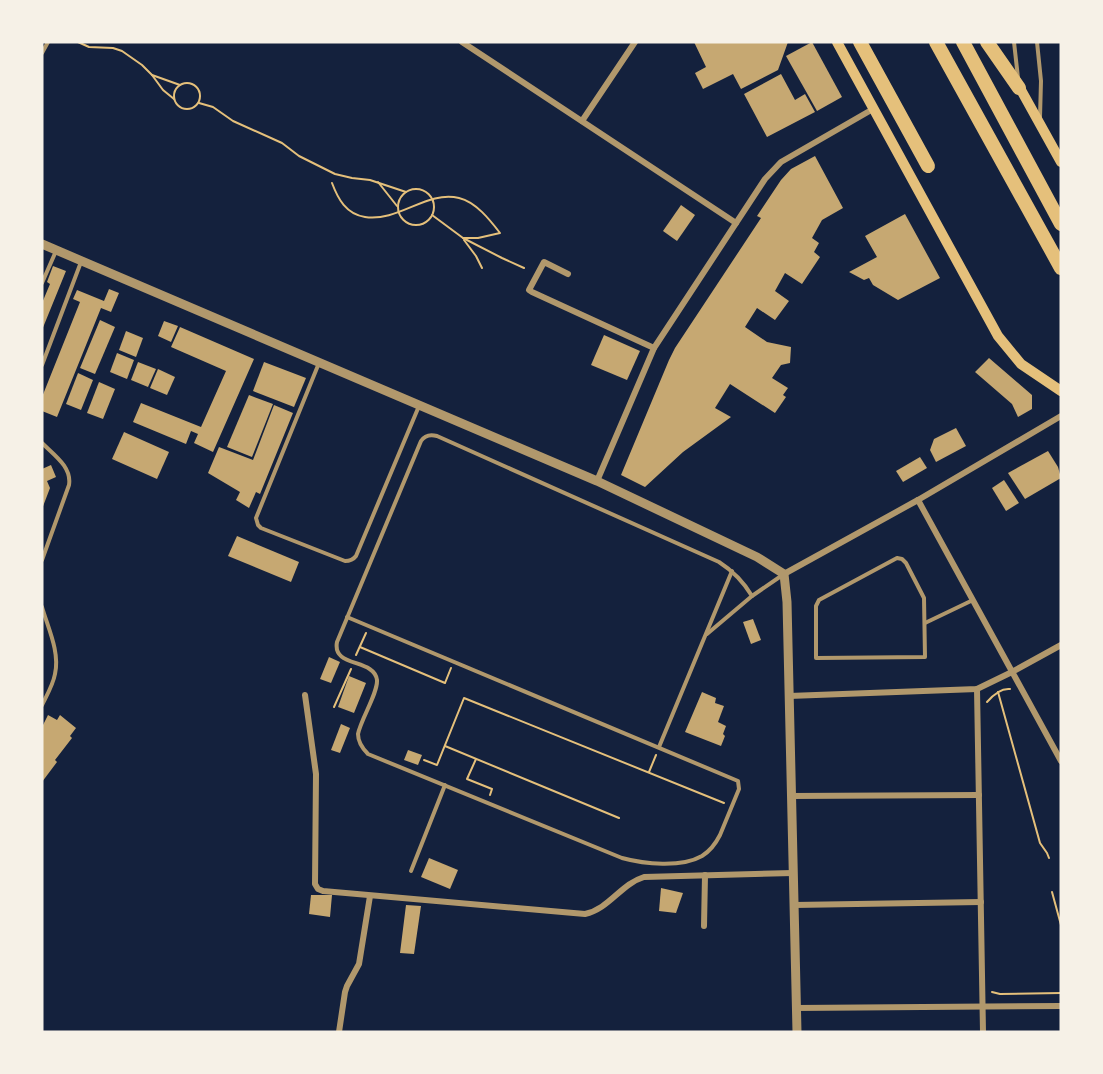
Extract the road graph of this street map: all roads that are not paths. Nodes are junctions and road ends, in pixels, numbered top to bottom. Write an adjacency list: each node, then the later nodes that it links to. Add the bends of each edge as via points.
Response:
1 (48, 42): 12 (lane)
2 (462, 42): 15 (street)
3 (635, 42): 15 (street)
4 (837, 42): 14 (main road)
5 (860, 42): 18 (highway)
6 (936, 42): 24 (highway)
7 (963, 42): 20 (highway)
8 (987, 42): 13 (highway)
9 (994, 42): 13 (main road)
10 (1014, 42): 13 (lane)
11 (1037, 42): 16 (lane, via 1041,81)
12 (42, 53)
13 (1019, 88): 16 (main road)
14 (873, 109): 19 (street, via 781,162 765,178); 30 (main road, via 998,336 1021,364)
15 (582, 121): 19 (street)
16 (1039, 124): 17 (main road)
17 (1061, 162)
18 (928, 166)
19 (736, 223): 27 (street)
20 (1061, 224)
21 (42, 244): 22 (street)
22 (56, 250): 23 (street); 26 (lane)
23 (81, 261): 28 (street); 29 (lane)
24 (1061, 268)
25 (568, 274): 27 (street, via 544,262 529,290)
26 (42, 284)
27 (654, 348): 34 (street)
28 (320, 362): 31 (street); 31 (lane, via 256,518 261,528 345,561 353,559)
29 (42, 365)
30 (1061, 391)
31 (420, 405): 34 (street)
32 (1061, 416): 35 (street)
33 (42, 443): 36 (lane, via 65,466 70,478)
34 (597, 481): 38 (street, via 757,557)
35 (918, 500): 38 (street); 40 (street)
36 (42, 560)
37 (732, 571): 39 (lane); 42 (lane, via 430,435 421,441); 44 (lane)
38 (784, 574): 39 (lane); 49 (street)
39 (752, 596): 44 (lane)
40 (973, 600): 43 (lane); 46 (street)
41 (42, 607): 50 (lane, via 56,667)
42 (347, 617): 51 (lane); 53 (lane, via 336,651 374,672 377,681 360,729 361,746 368,754)
43 (924, 624): 43 (lane, via 925,657 816,658 819,600 897,558 906,563 924,598)
44 (706, 634): 51 (lane)
45 (1061, 645): 46 (street)
46 (1012, 672): 47 (street); 52 (street)
47 (977, 689): 49 (street); 54 (street)
48 (305, 695): 59 (street, via 316,774 315,884 323,891)
49 (789, 696): 55 (street)
50 (42, 705)
51 (659, 747): 53 (lane, via 738,781 740,789 720,835 706,853 684,862 622,858)
52 (1061, 761)
53 (445, 785): 56 (lane)
54 (979, 795): 55 (street); 60 (street)
55 (791, 796): 57 (street)
56 (411, 871)
57 (793, 873): 58 (street); 61 (street)
58 (705, 875): 59 (street, via 645,877 585,914); 62 (street)
59 (370, 896): 66 (street, via 359,964 347,986)
60 (981, 902): 61 (street); 64 (street)
61 (794, 905): 65 (street)
62 (704, 926)
63 (1061, 1005): 64 (street)
64 (982, 1006): 65 (street); 68 (street)
65 (796, 1008): 67 (street)
66 (339, 1032)
67 (797, 1032)
68 (983, 1032)

